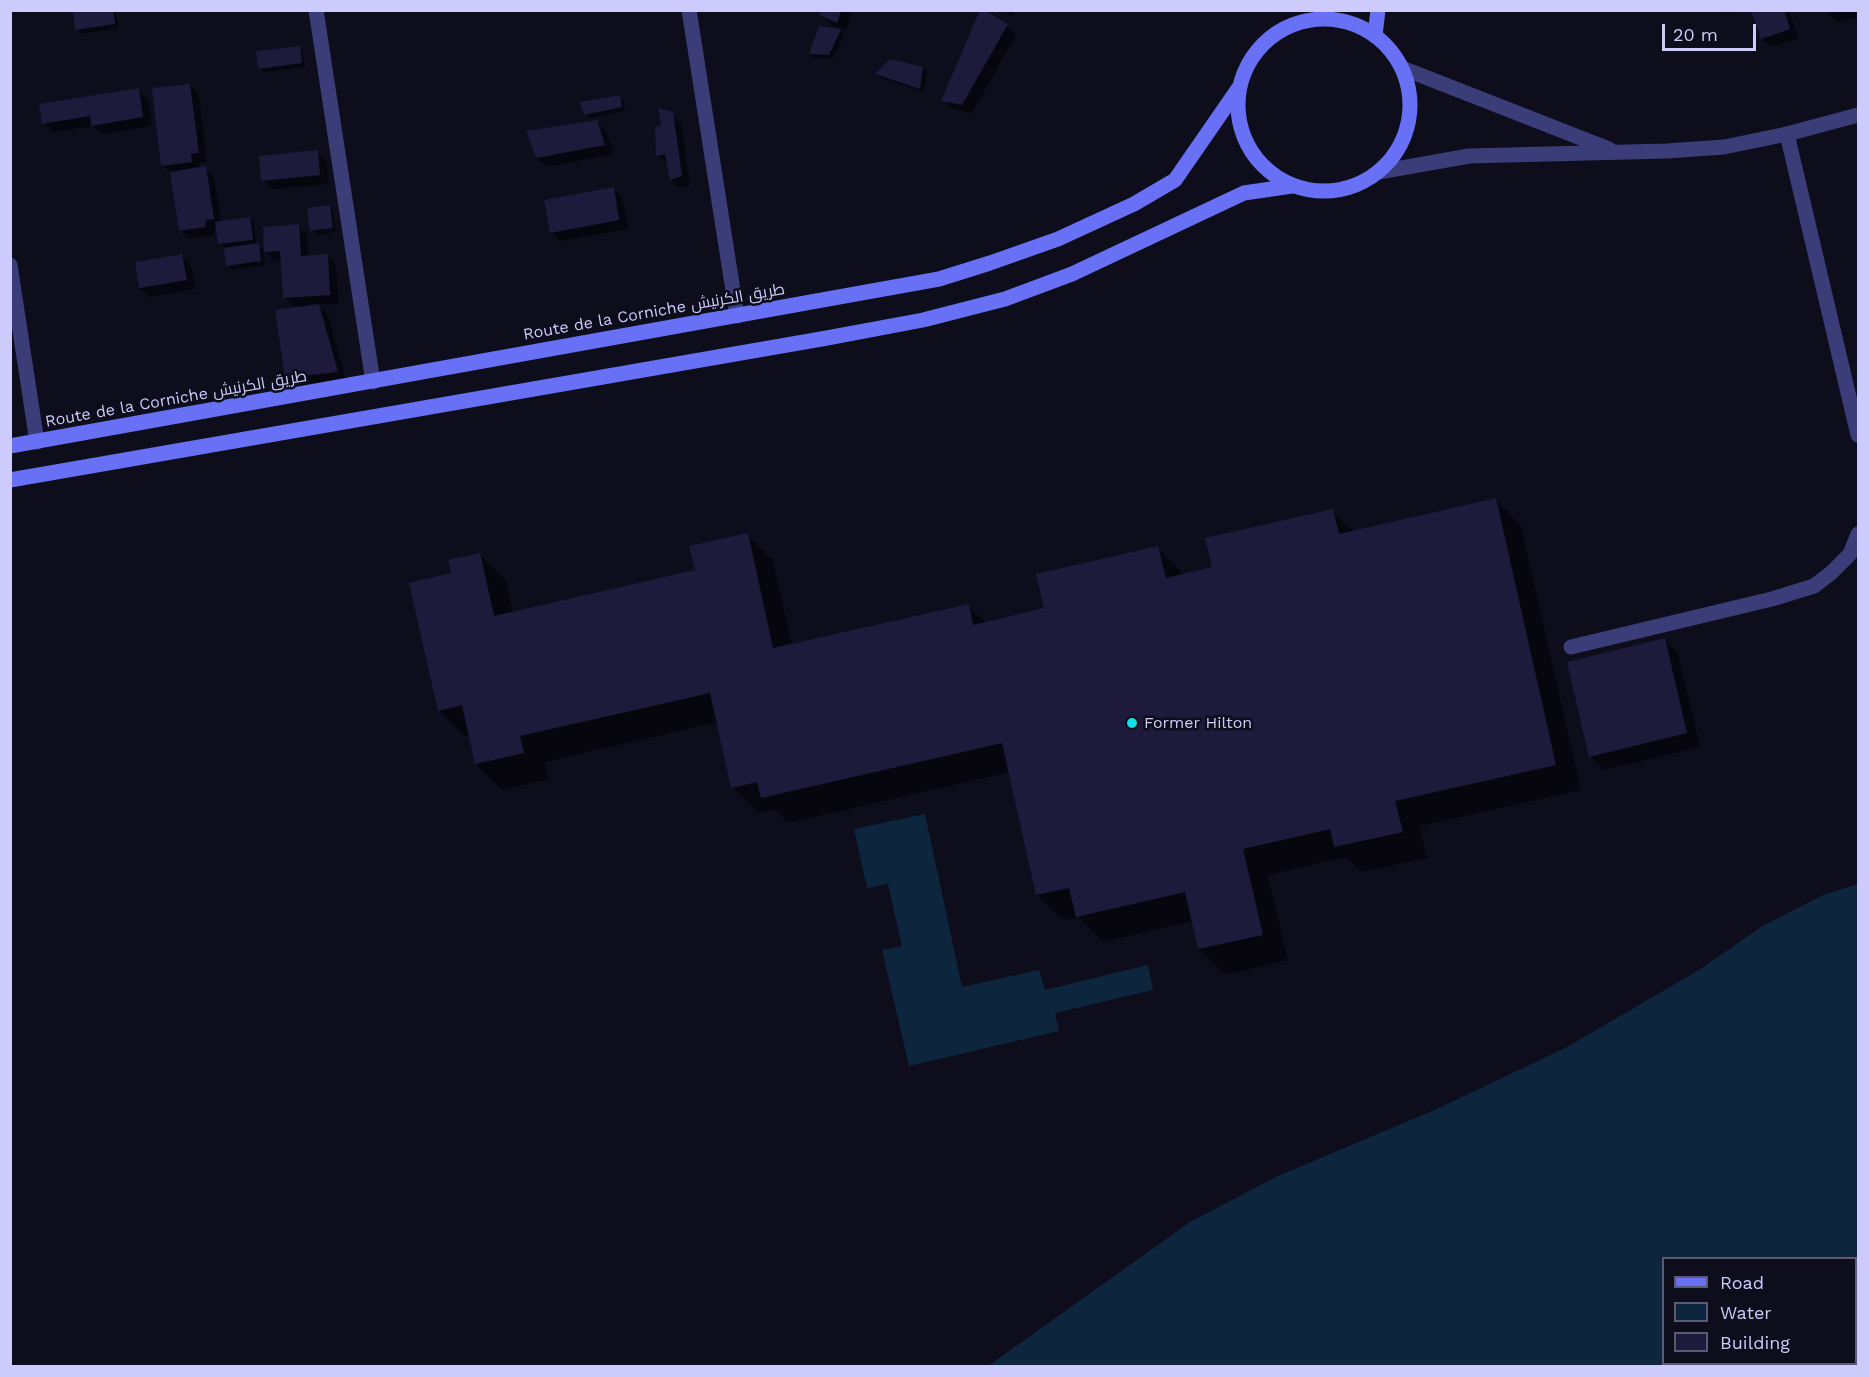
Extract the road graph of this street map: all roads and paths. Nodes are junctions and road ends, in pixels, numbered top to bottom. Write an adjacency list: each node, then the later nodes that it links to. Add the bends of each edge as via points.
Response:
1 (316, 10): 15 (street)
2 (689, 10): 14 (street)
3 (1377, 10): 5 (street)
4 (1307, 16): 5 (street, via 1354,24); 7 (street, via 1263,44)
5 (1376, 36): 6 (street)
6 (1402, 68): 10 (street); 11 (street, via 1410,95 1409,124 1398,150)
7 (1239, 86): 12 (street, via 1238,116 1247,145 1266,170); 14 (street, Route de la Corniche طريق الكرنيش, via 1175,180 1134,204 1079,229 939,279)
8 (1858, 115): 9 (street)
9 (1788, 134): 10 (street, via 1724,147); 16 (street)
10 (1615, 151): 11 (street, via 1469,156)
11 (1379, 172): 12 (street, via 1352,187 1322,191)
12 (1292, 186): 19 (street, via 1244,193 1072,274 1005,299 923,320)
13 (10, 265): 17 (street)
14 (737, 316): 15 (street, Route de la Corniche طريق الكرنيش)
15 (373, 382): 17 (street, Route de la Corniche طريق الكرنيش)
16 (1858, 435)
17 (37, 442): 18 (street, Route de la Corniche طريق الكرنيش)
18 (10, 446)
19 (10, 480)
20 (1858, 534): 21 (street, via 1850,554 1814,586)
21 (1571, 646)

